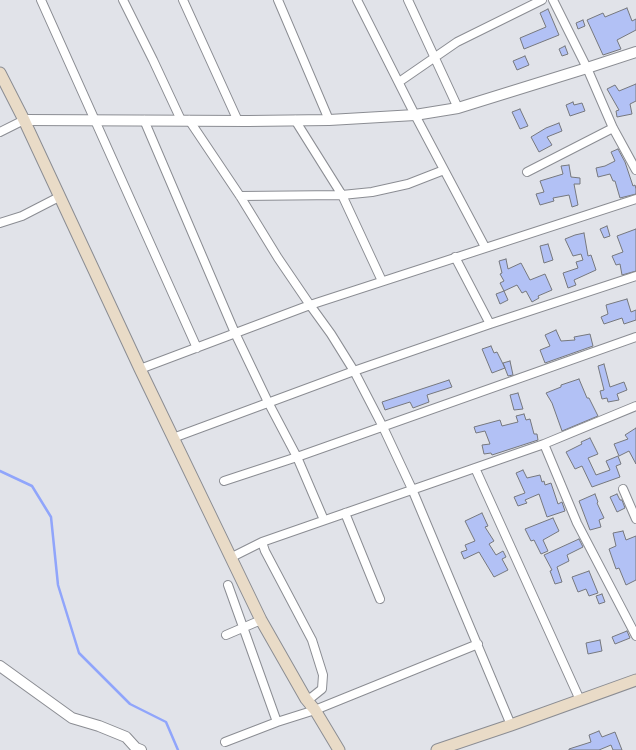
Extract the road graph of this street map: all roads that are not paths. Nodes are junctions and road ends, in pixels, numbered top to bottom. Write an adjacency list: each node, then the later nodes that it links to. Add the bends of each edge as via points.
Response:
1 (41, 0): 16 (street)
2 (123, 0): 19 (street)
3 (183, 0): 22 (street)
4 (278, 0): 21 (street)
5 (358, 0): 13 (street)
6 (408, 0): 10 (street)
7 (542, 0): 10 (street, via 457,42)
8 (554, 0): 11 (street)
9 (636, 52): 11 (street)
10 (435, 57): 13 (street); 14 (street)
11 (587, 68): 14 (street); 23 (street)
12 (0, 73): 17 (main road)
13 (399, 82): 15 (street)
14 (458, 108): 15 (street)
15 (415, 115): 21 (street); 25 (street)
16 (95, 119): 17 (street); 18 (street); 41 (street)
17 (24, 120): 24 (street); 30 (main road)
18 (144, 120): 19 (street); 39 (street)
19 (185, 120): 22 (street); 28 (street)
20 (296, 120): 21 (street); 22 (street); 29 (street)
21 (330, 120)
22 (238, 121)
23 (612, 128): 26 (street); 27 (street)
24 (0, 132)
25 (444, 170): 29 (street, via 401,186); 33 (street)
26 (636, 170)
27 (527, 172)
28 (240, 196): 29 (street); 37 (street)
29 (342, 196): 36 (street)
30 (59, 197): 32 (street, via 22,216); 42 (main road)
31 (636, 199): 33 (street)
32 (0, 223)
33 (485, 247): 34 (street)
34 (455, 257): 36 (street); 38 (street)
35 (636, 276): 38 (street)
36 (382, 281): 37 (street)
37 (310, 305): 39 (street); 43 (street)
38 (490, 324): 43 (street)
39 (235, 333): 41 (street); 44 (street)
40 (636, 337): 46 (street)
41 (198, 348): 42 (street)
42 (140, 369): 47 (main road)
43 (354, 371): 44 (street); 46 (street)
44 (268, 402): 47 (street); 49 (street)
45 (636, 406): 48 (street)
46 (383, 427): 49 (street); 52 (street)
47 (173, 438): 58 (main road)
48 (544, 444): 50 (street); 64 (street, via 577,523)
49 (297, 457): 51 (street); 56 (street)
50 (475, 468): 52 (street); 69 (street)
51 (224, 482)
52 (412, 489): 54 (street); 65 (street)
53 (623, 489): 55 (street)
54 (345, 513): 56 (street); 60 (street)
55 (636, 519)
56 (324, 520): 57 (street)
57 (262, 542): 58 (street); 68 (street, via 312,640 323,675 322,689)
58 (232, 557): 61 (main road)
59 (228, 585): 62 (street)
60 (380, 599)
61 (261, 620): 62 (street); 68 (main road)
62 (242, 628): 63 (street); 71 (street)
63 (226, 635)
64 (636, 636)
65 (478, 644): 70 (street); 72 (street)
66 (0, 666): 74 (street, via 72,718 126,737)
67 (636, 680): 69 (main road)
68 (306, 699): 70 (main road)
69 (580, 700): 72 (main road)
70 (315, 710): 71 (street); 75 (main road)
71 (277, 722): 73 (street)
72 (511, 725): 76 (main road)
73 (224, 742)
74 (140, 750)
75 (339, 750)
76 (436, 750)

